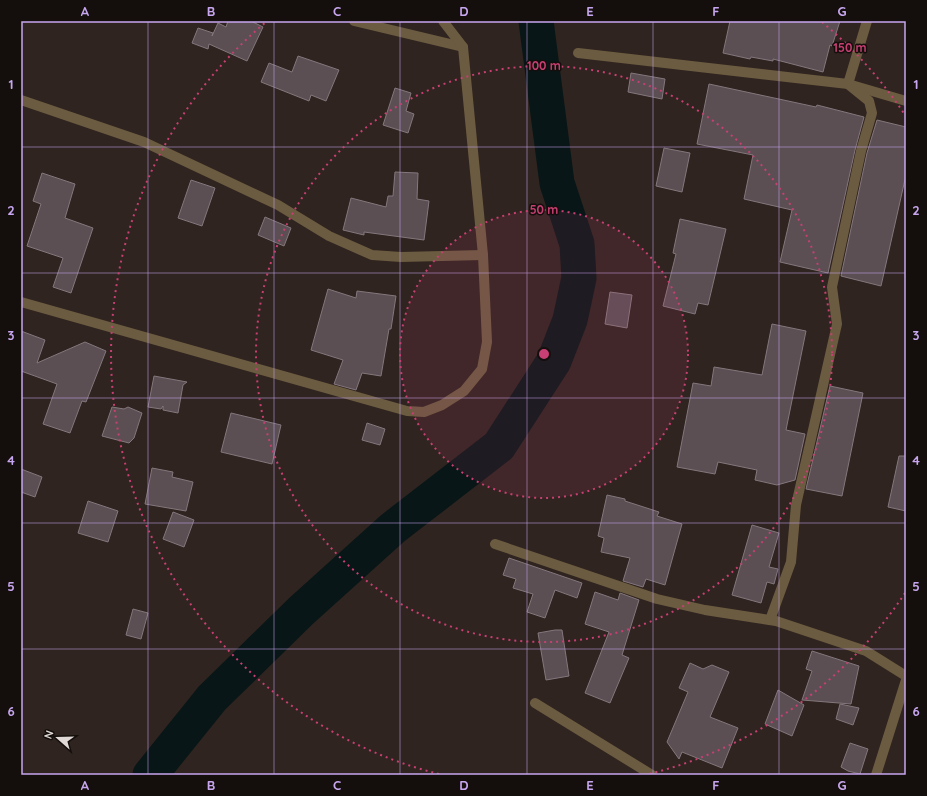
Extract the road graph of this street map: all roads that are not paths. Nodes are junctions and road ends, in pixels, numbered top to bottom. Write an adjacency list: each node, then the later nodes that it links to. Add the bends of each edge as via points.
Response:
1 (354, 21): 4 (street)
2 (443, 21): 4 (street)
3 (867, 21): 6 (street)
4 (463, 47): 9 (street)
5 (578, 53): 6 (street)
6 (848, 84): 8 (street); 12 (street, via 870,101 872,113 861,151 832,287 837,324 796,505 790,562)
7 (21, 100): 9 (street, via 144,142 278,205 329,236 372,255)
8 (906, 101)
9 (483, 255): 10 (street, via 487,342 482,369 464,391 442,405 424,412 407,411)
10 (21, 302)
11 (496, 544): 12 (street, via 657,599 705,610)
12 (770, 620): 13 (street, via 866,651)
13 (906, 676)
14 (906, 680): 17 (street)
15 (535, 703): 16 (street)
16 (652, 775)
17 (876, 775)

